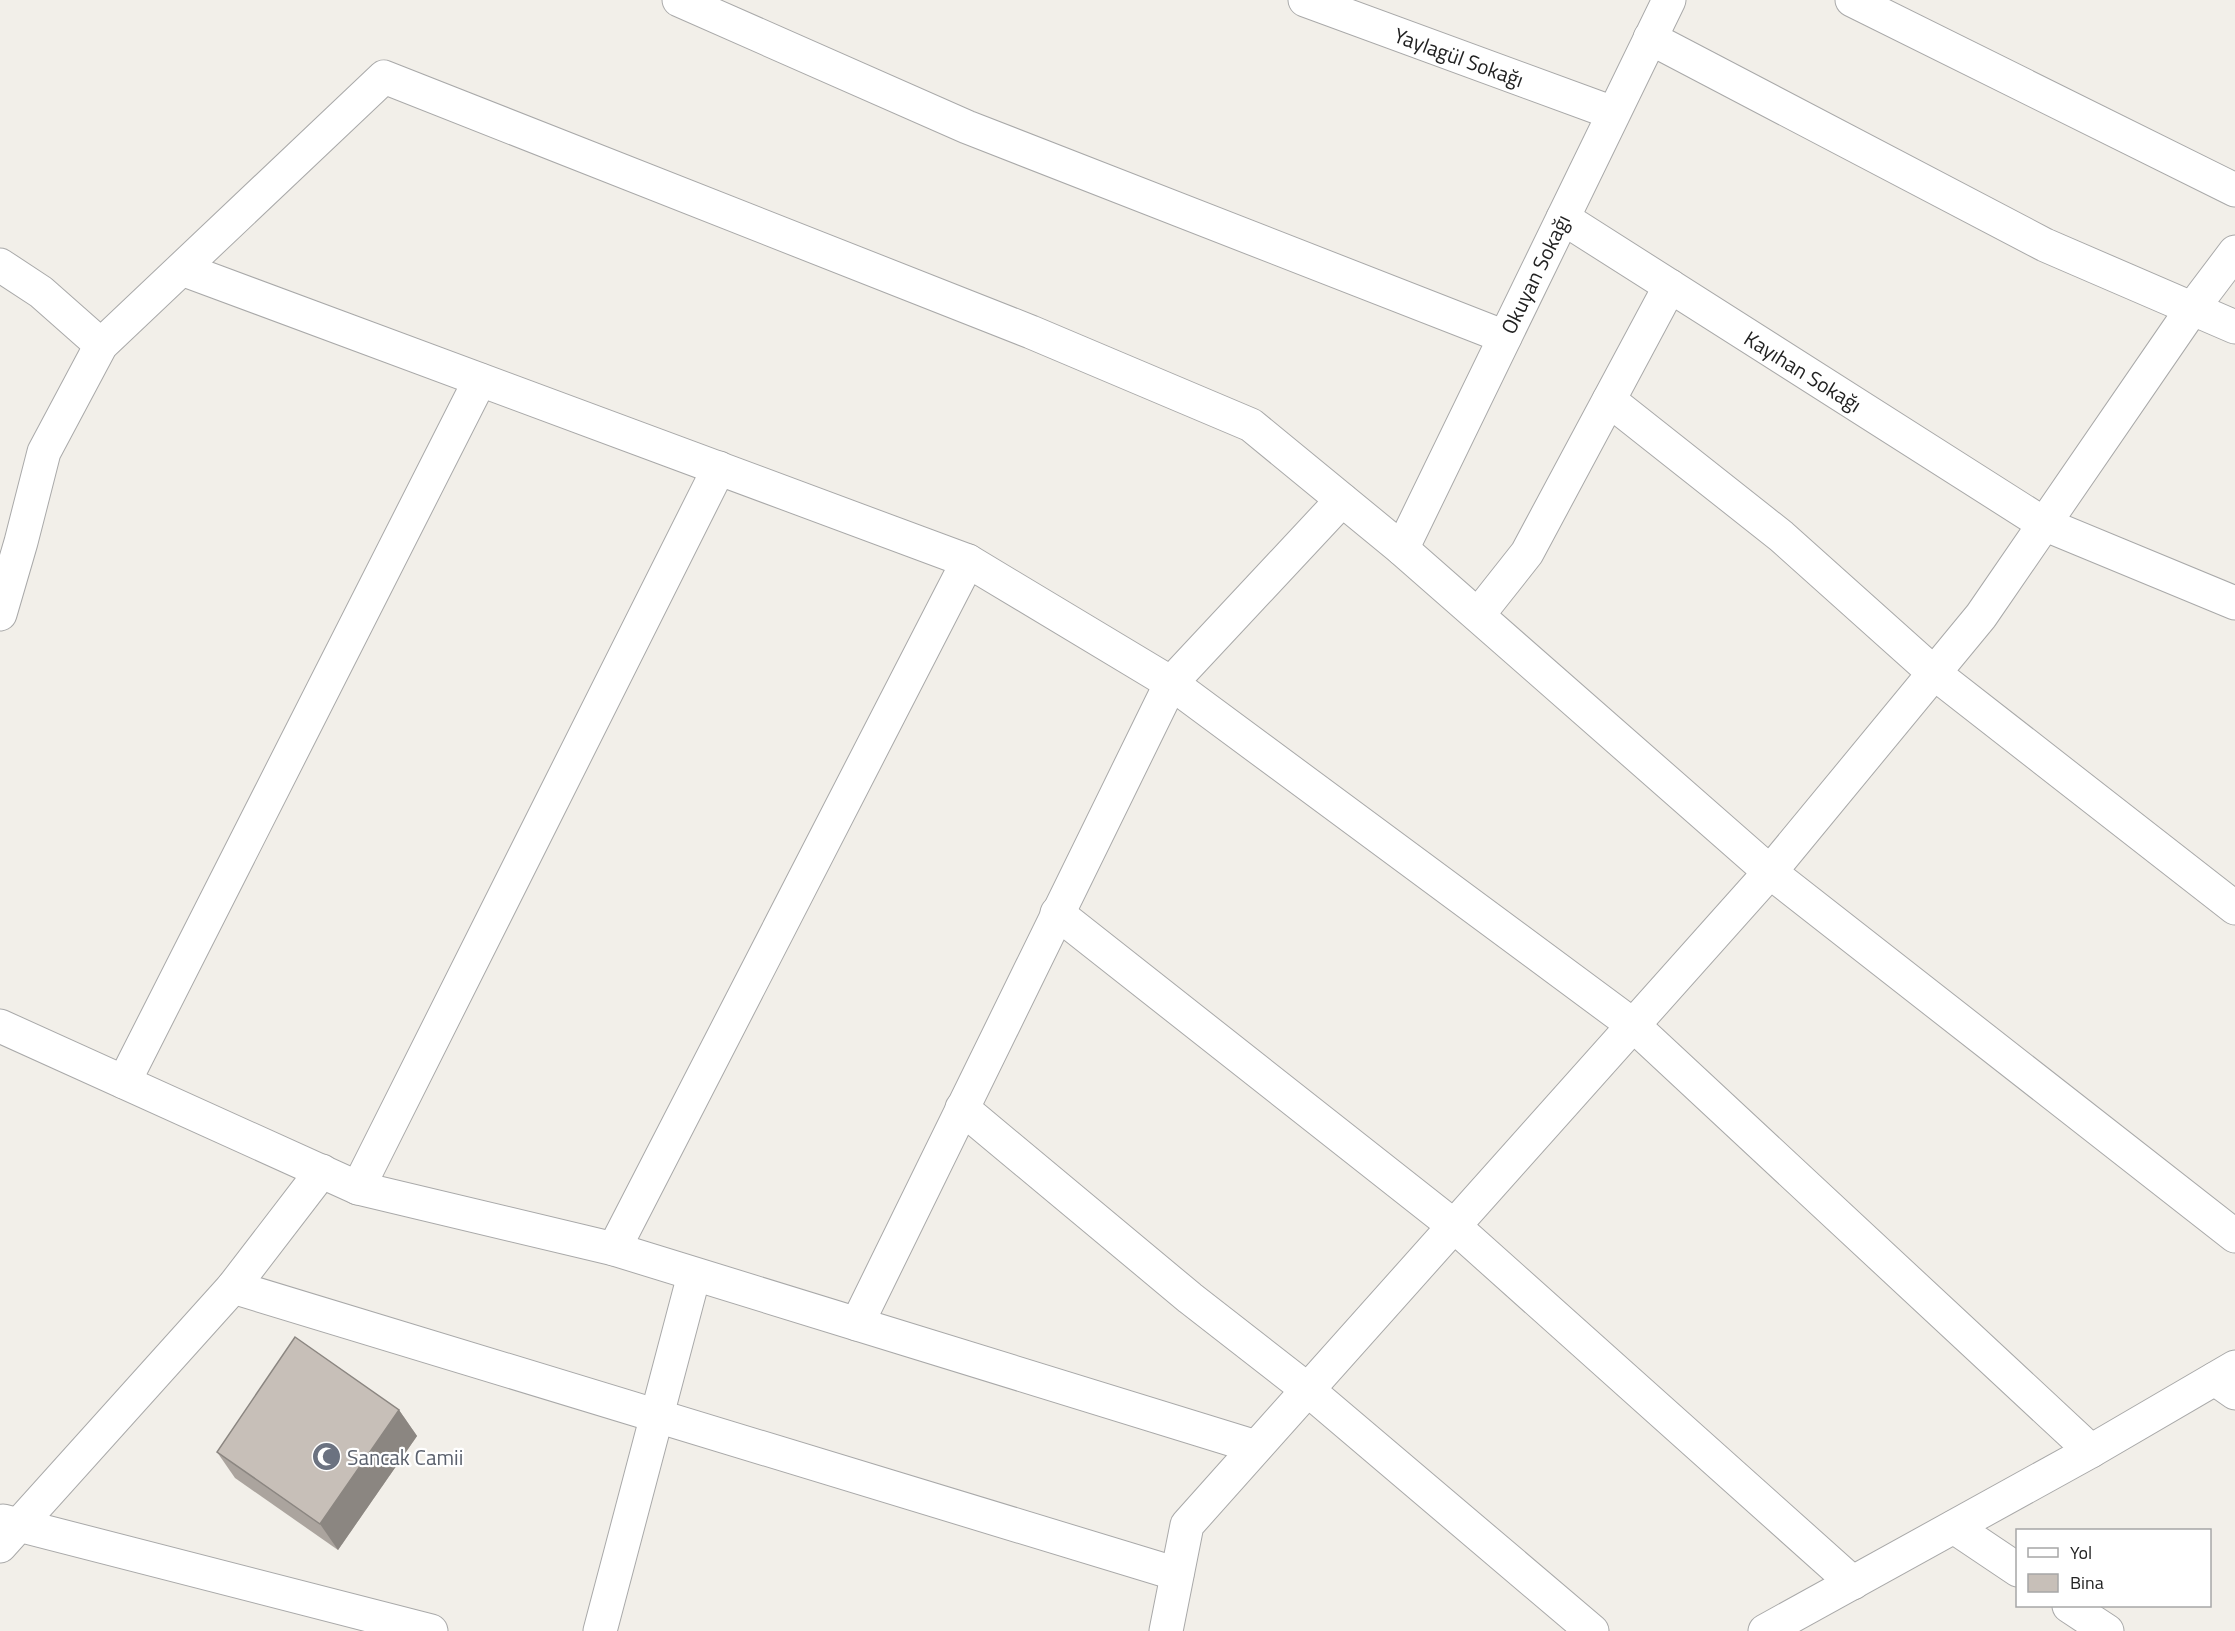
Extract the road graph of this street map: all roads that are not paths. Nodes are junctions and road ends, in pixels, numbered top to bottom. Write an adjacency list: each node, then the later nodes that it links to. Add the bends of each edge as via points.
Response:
1 (679, 0): 15 (street, via 967,128)
2 (1305, 0): 6 (street, Yaylagül Sokağı)
3 (1669, 0): 5 (street, Okuyan Sokağı)
4 (1852, 0): 7 (street)
5 (1650, 38): 6 (street, Okuyan Sokağı); 13 (street, via 2045,245)
6 (1613, 113): 8 (street, Okuyan Sokağı)
7 (2235, 190)
8 (1563, 218): 12 (street, Kayıhan Sokağı); 15 (street, Okuyan Sokağı)
9 (2235, 252): 13 (street)
10 (0, 265): 16 (street, via 41,292)
11 (182, 269): 16 (street); 17 (street); 20 (street, via 384,77 1020,327 1251,425)
12 (1670, 286): 18 (street); 21 (street, Kayıhan Sokağı)
13 (2192, 309): 14 (street); 21 (street)
14 (2235, 327)
15 (1505, 337): 22 (street, Okuyan Sokağı)
16 (101, 345): 25 (street, via 44,452)
17 (480, 380): 19 (street); 34 (street)
18 (1609, 400): 26 (street, via 1527,553); 27 (street, via 1781,536)
19 (719, 468): 23 (street); 37 (street)
20 (1342, 500): 22 (street); 28 (street)
21 (2044, 524): 24 (street, Kayıhan Sokağı); 27 (street, via 1981,616)
22 (1402, 549): 26 (street)
23 (968, 561): 28 (street); 40 (street)
24 (2235, 603)
25 (0, 614)
26 (1478, 615): 29 (street)
27 (1934, 673): 29 (street); 30 (street)
28 (1171, 683): 31 (street); 32 (street)
29 (1770, 872): 32 (street); 39 (street)
30 (2235, 908)
31 (1058, 914): 35 (street); 38 (street)
32 (1633, 1025): 38 (street); 48 (street)
33 (0, 1026): 34 (street)
34 (124, 1082): 36 (street)
35 (962, 1108): 43 (street); 45 (street, via 1190,1298)
36 (322, 1172): 37 (street); 42 (street)
37 (358, 1188): 40 (street)
38 (1454, 1226): 45 (street); 53 (street)
39 (2235, 1236)
40 (614, 1250): 41 (street)
41 (694, 1275): 43 (street); 46 (street)
42 (233, 1287): 46 (street); 50 (street)
43 (857, 1324): 47 (street)
44 (2228, 1379): 48 (street)
45 (1308, 1390): 47 (street); 58 (street)
46 (658, 1416): 52 (street); 56 (street)
47 (1256, 1447): 52 (street, via 1187,1525)
48 (2091, 1451): 49 (street)
49 (1953, 1527): 51 (street); 53 (street)
50 (7, 1530): 55 (street)
51 (2016, 1569)
52 (1177, 1574): 57 (street)
53 (1853, 1583): 59 (street)
54 (2072, 1607): 60 (street)
55 (431, 1631)
56 (600, 1631)
57 (1166, 1631)
58 (1592, 1631)
59 (1765, 1631)
60 (2107, 1631)

